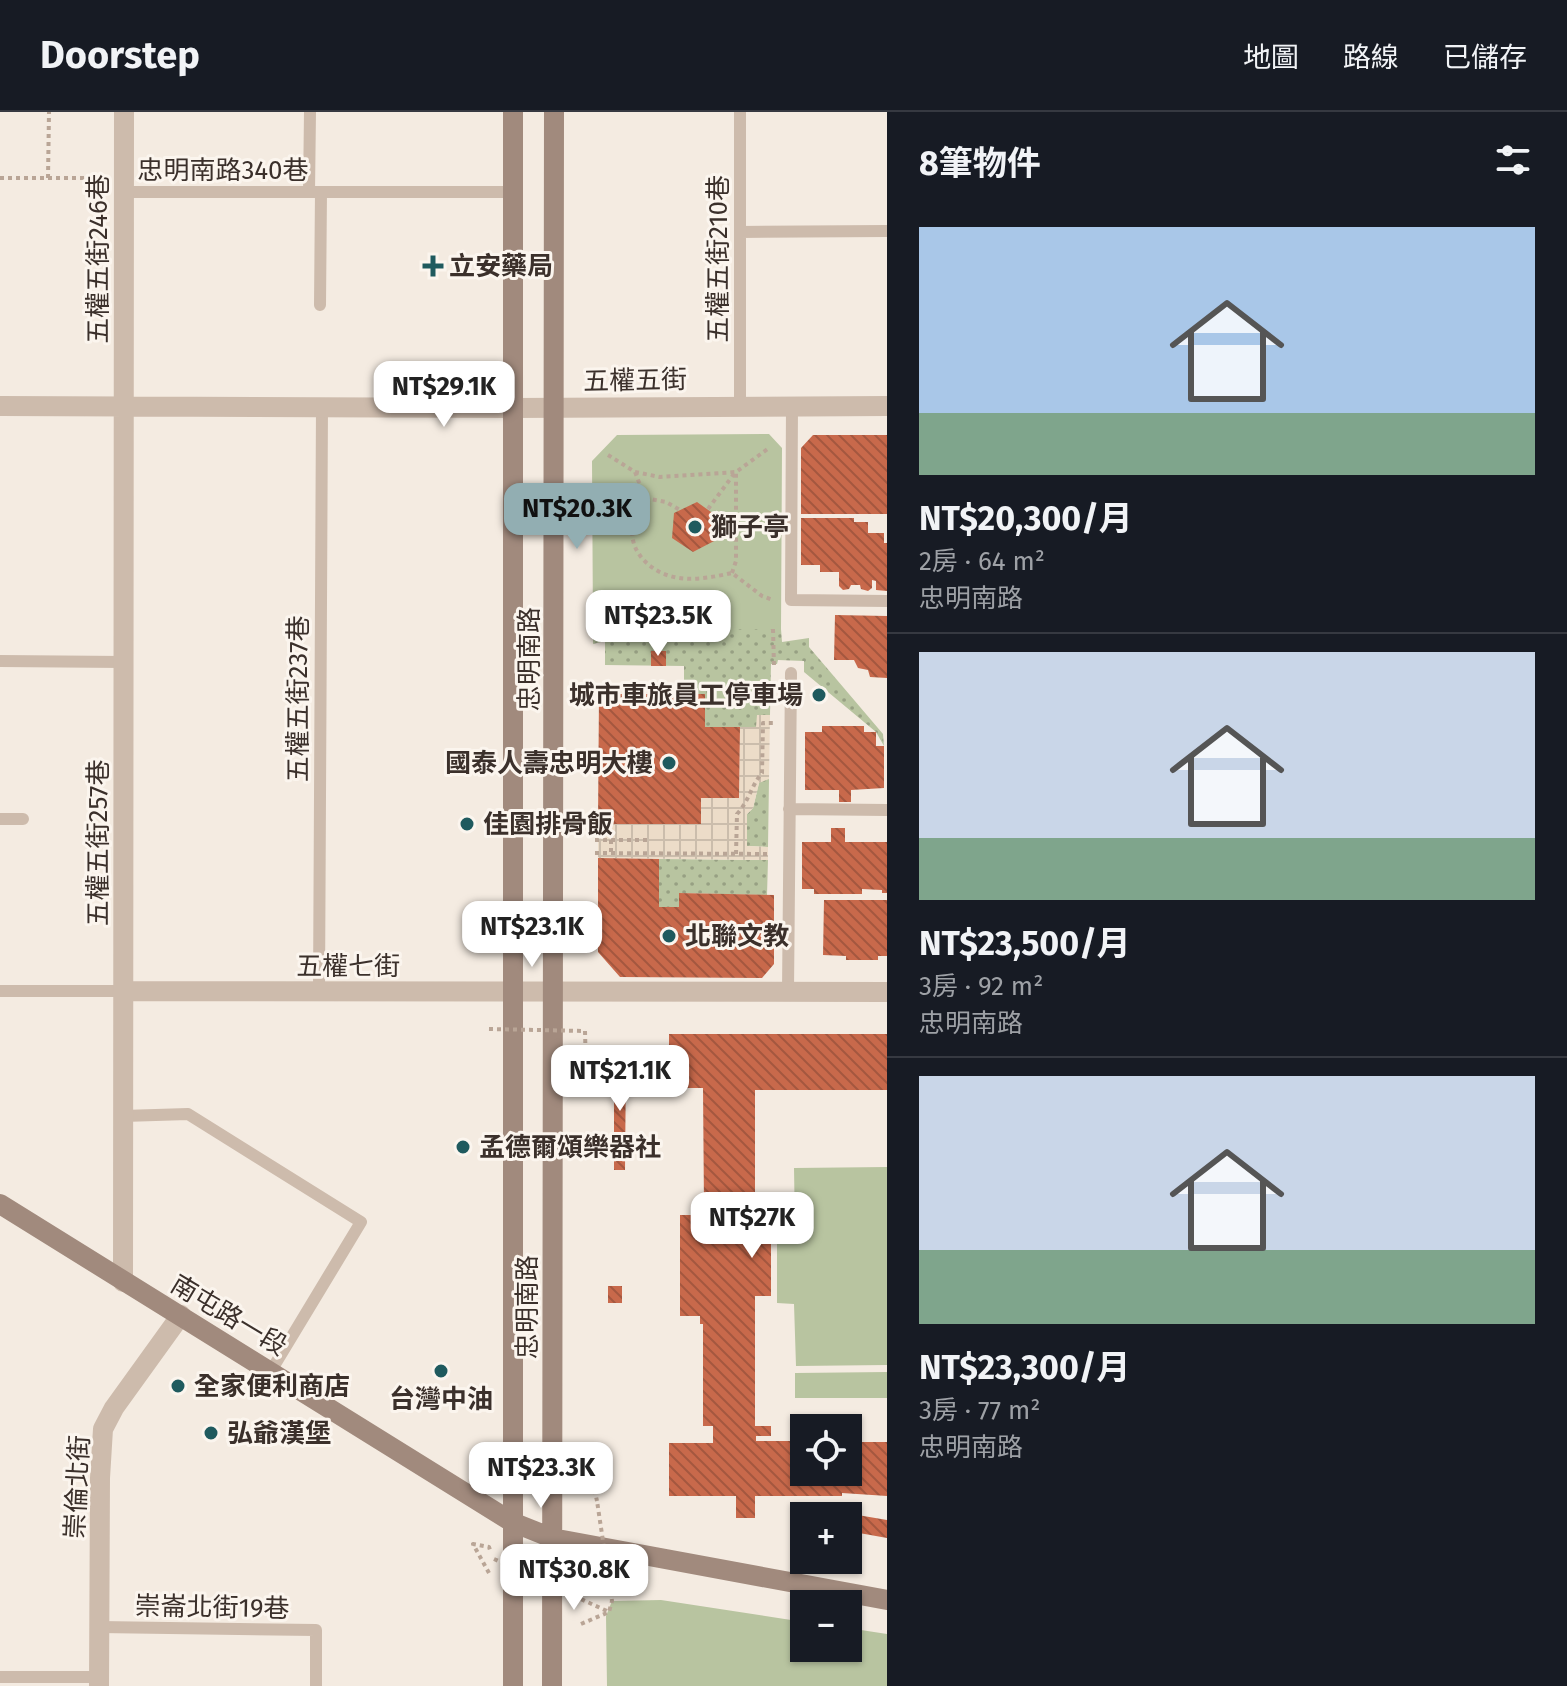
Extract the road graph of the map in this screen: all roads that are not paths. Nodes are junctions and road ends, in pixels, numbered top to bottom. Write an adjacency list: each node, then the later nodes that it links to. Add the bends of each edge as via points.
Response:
1 (124, 112): 6 (street, 五權五街246巷)
2 (310, 112): 7 (lane)
3 (513, 112): 8 (main road, 忠明南路)
4 (554, 112): 18 (main road, 忠明南路)
5 (740, 112): 10 (lane, 五權五街210巷)
6 (124, 185): 7 (lane, 忠明南路340巷); 12 (street, 五權五街246巷)
7 (315, 192): 8 (lane, 忠明南路340巷); 11 (lane, 忠明南路340巷)
8 (513, 192): 19 (main road, 忠明南路)
9 (887, 231): 10 (lane)
10 (740, 232): 13 (lane, 五權五街210巷)
11 (320, 305)
12 (124, 405): 15 (street, 五權五街); 16 (street, 五權五街); 22 (street, 五權五街257巷)
13 (740, 405): 14 (street, 五權五街); 18 (street, 五權五街)
14 (792, 405): 17 (street, 五權五街); 20 (lane, via 791,600)
15 (0, 406)
16 (322, 406): 19 (street, 五權五街); 31 (lane, 五權五街237巷)
17 (887, 406)
18 (555, 407): 19 (street, 五權五街); 28 (main road, 忠明南路)
19 (513, 408): 33 (main road, 忠明南路)
20 (887, 601)
21 (0, 661): 22 (lane)
22 (124, 662): 30 (street, 五權五街257巷)
23 (791, 673): 24 (lane)
24 (789, 809): 25 (lane); 32 (lane)
25 (887, 810)
26 (0, 819): 27 (lane)
27 (23, 819)
28 (554, 990): 32 (street, 五權七街); 33 (street, 五權七街); 41 (main road, 忠明南路)
29 (0, 991): 30 (lane, 五權七街)
30 (124, 991): 31 (street, 五權七街); 35 (street, 五權五街257巷)
31 (319, 991): 33 (street, 五權七街)
32 (788, 991): 34 (street, 五權七街)
33 (513, 992): 40 (main road, 忠明南路)
34 (887, 992)
35 (123, 1116): 37 (street, 五權五街257巷); 39 (lane, via 188,1114 361,1222)
36 (0, 1204): 37 (main road, 南屯路一段)
37 (123, 1282): 38 (main road, 南屯路一段)
38 (181, 1315): 39 (main road, 南屯路一段); 43 (street, 崇倫北街, via 103,1429)
39 (271, 1371): 40 (main road, 南屯路一段)
40 (512, 1522): 41 (main road, 南屯路一段); 47 (main road, 忠明南路)
41 (552, 1538): 42 (main road, 南屯路一段); 48 (main road, 忠明南路)
42 (887, 1600)
43 (99, 1627): 45 (street, 崇倫北街); 46 (lane, 崇崙北街19巷, via 316,1630)
44 (0, 1677): 45 (lane)
45 (99, 1682)
46 (316, 1686)
47 (513, 1686)
48 (552, 1686)

